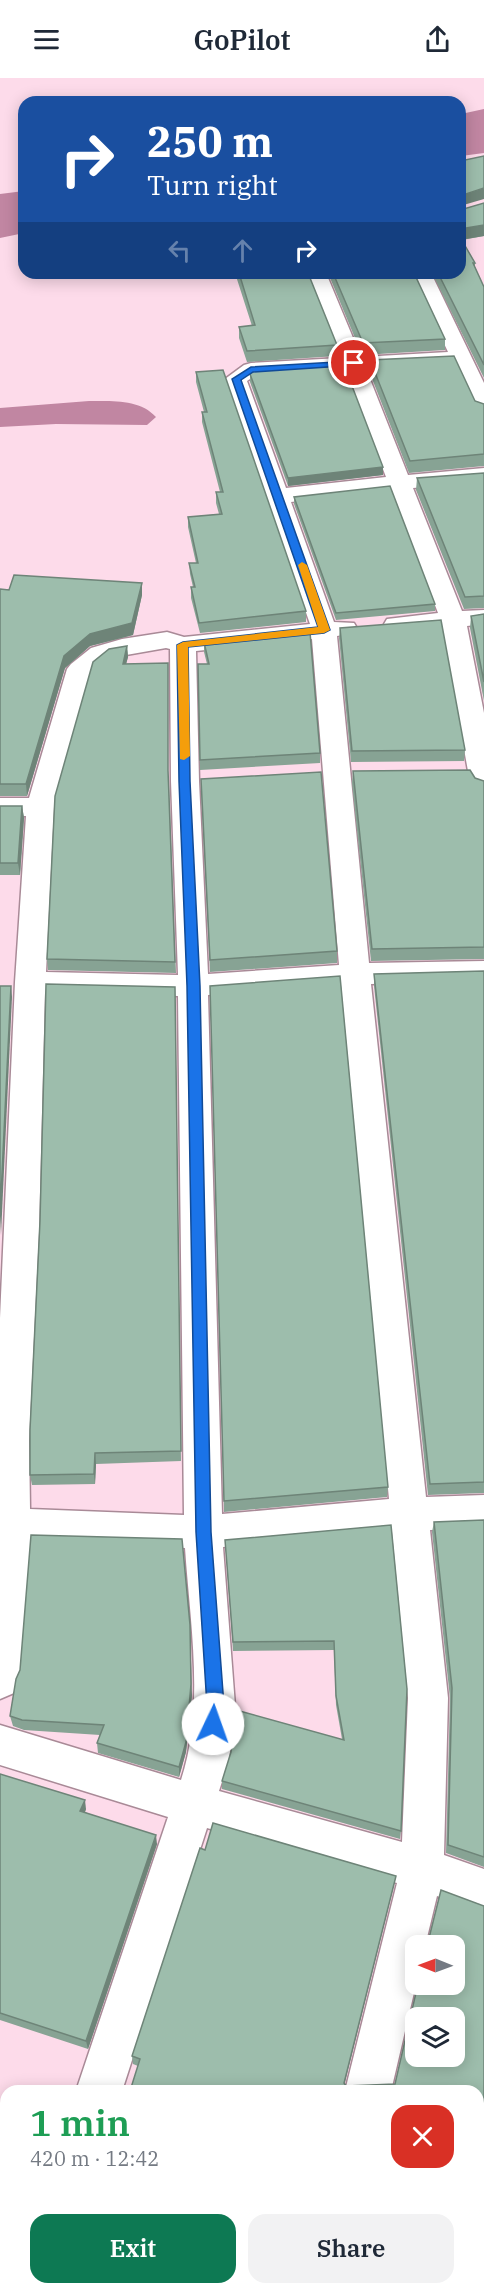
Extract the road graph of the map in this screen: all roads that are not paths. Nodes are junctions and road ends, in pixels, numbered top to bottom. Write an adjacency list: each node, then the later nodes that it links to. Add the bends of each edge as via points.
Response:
1 (319, 279): 4 (street)
2 (423, 279): 3 (street)
3 (461, 358): 4 (street); 5 (street)
4 (354, 363): 7 (street); 8 (street, via 251,369 236,379)
5 (484, 406)
6 (484, 475): 7 (street)
7 (400, 482): 8 (street); 10 (street)
8 (279, 496): 11 (street)
9 (484, 617): 10 (street)
10 (453, 619): 11 (street); 13 (street)
11 (324, 630): 12 (street); 17 (street)
12 (183, 645): 15 (street, via 167,640 122,647 99,653 80,669); 19 (street, via 196,781)
13 (477, 774)
14 (0, 807): 15 (street)
15 (40, 807): 18 (street)
16 (484, 971): 17 (street)
17 (355, 974): 19 (street); 21 (street)
18 (30, 981): 19 (street); 22 (street, via 11,1441)
19 (193, 986): 23 (street)
20 (484, 1512): 21 (street)
21 (410, 1514): 23 (street); 27 (street, via 428,1698)
22 (13, 1525): 23 (street); 24 (street)
23 (203, 1532): 26 (street, via 215,1706 208,1760)
24 (0, 1680)
25 (0, 1745): 26 (street)
26 (194, 1804): 27 (street); 29 (street)
27 (422, 1869): 28 (street); 30 (street)
28 (484, 1891)
29 (101, 2085)
30 (369, 2085)

